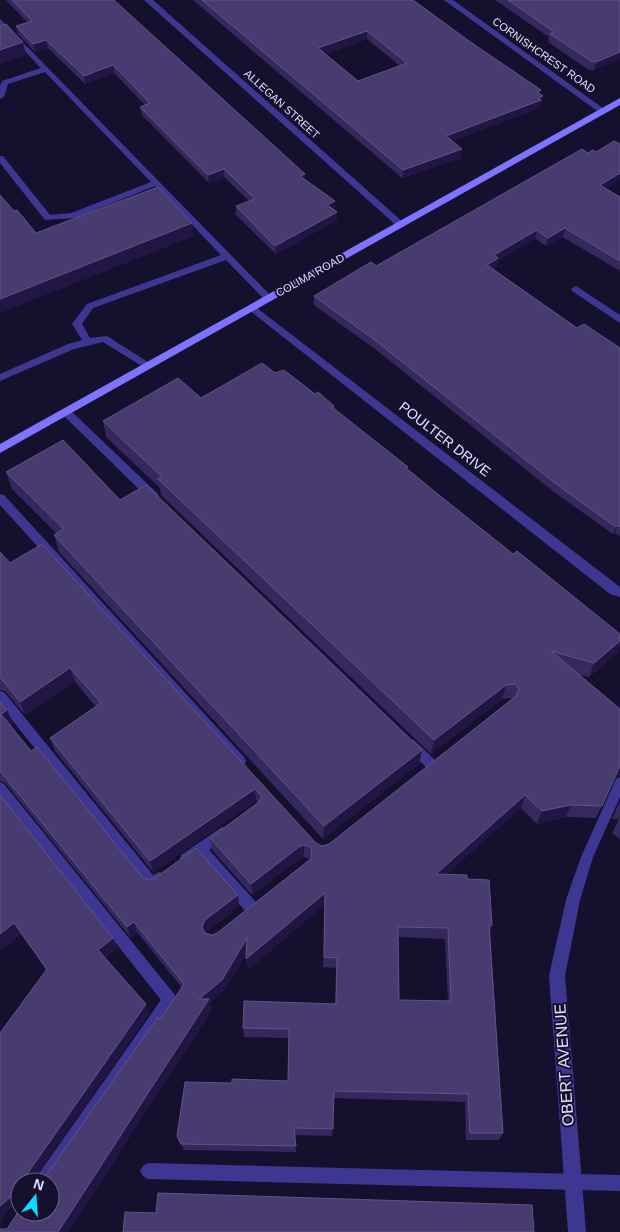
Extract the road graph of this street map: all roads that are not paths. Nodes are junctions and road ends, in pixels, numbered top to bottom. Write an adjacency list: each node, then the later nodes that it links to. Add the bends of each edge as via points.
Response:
1 (148, 0): 10 (street, ALLEGAN STREET)
2 (448, 0): 7 (street, CORNISHCREST ROAD)
3 (0, 22): 4 (lane)
4 (46, 68): 5 (lane, via 5,82); 9 (lane)
5 (0, 97)
6 (620, 101): 7 (main road, COLIMA ROAD)
7 (602, 110): 10 (main road, COLIMA ROAD)
8 (0, 158): 9 (lane, via 48,218 72,216)
9 (156, 183): 11 (lane)
10 (401, 225): 13 (main road, COLIMA ROAD)
11 (227, 256): 13 (lane); 16 (lane, via 90,306 77,324)
12 (576, 289): 15 (street)
13 (269, 299): 14 (main road, COLIMA ROAD)
14 (253, 308): 17 (main road, COLIMA ROAD); 23 (street, POULTER DRIVE)
15 (620, 320)
16 (88, 342): 17 (lane, via 104,338); 18 (lane, via 71,346)
17 (148, 366): 19 (main road, COLIMA ROAD)
18 (0, 378)
19 (66, 412): 20 (main road, COLIMA ROAD); 22 (lane)
20 (0, 448)
21 (0, 498): 27 (lane)
22 (165, 507)
23 (620, 592)
24 (0, 696): 31 (lane, via 152,884)
25 (402, 736): 26 (lane)
26 (431, 764)
27 (248, 770)
28 (620, 783): 32 (lane, via 587,857)
29 (0, 788): 34 (lane, via 170,1000)
30 (232, 826): 31 (lane)
31 (200, 848): 33 (lane)
32 (573, 900): 36 (street, OBERT AVENUE, via 557,976)
33 (251, 907)
34 (48, 1172)
35 (148, 1172): 36 (lane)
36 (573, 1182): 37 (lane); 38 (street, OBERT AVENUE)
37 (620, 1183)
38 (577, 1232)

